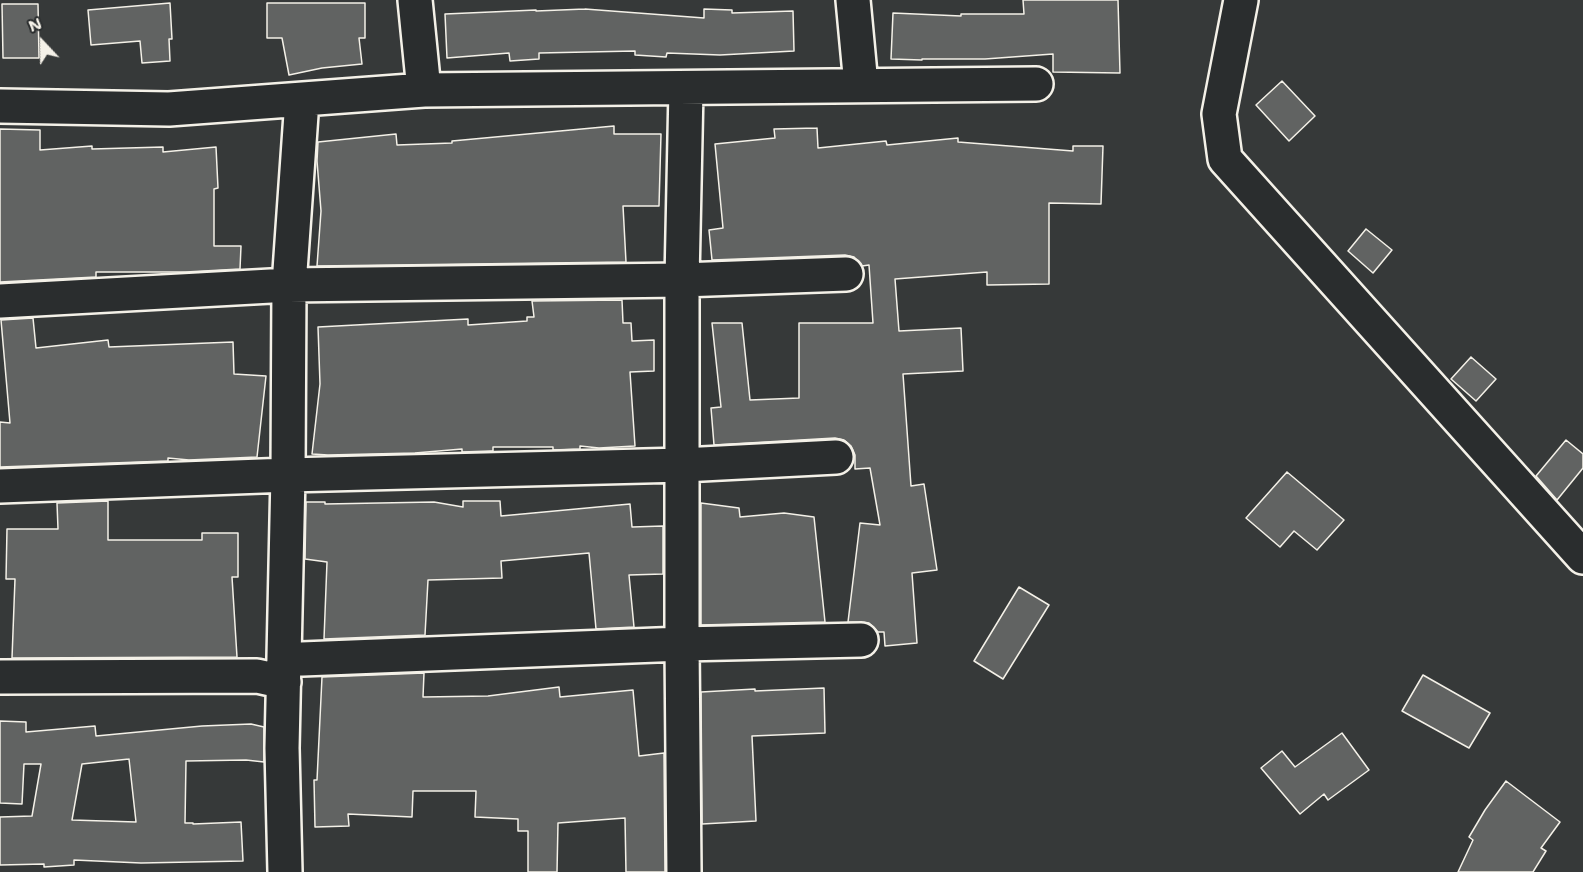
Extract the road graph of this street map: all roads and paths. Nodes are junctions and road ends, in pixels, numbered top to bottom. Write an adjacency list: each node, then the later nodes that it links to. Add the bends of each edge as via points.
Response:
1 (415, 0): 7 (street)
2 (853, 0): 4 (street)
3 (1241, 0): 18 (street, via 1219,114 1225,159)
4 (861, 84): 5 (street); 6 (street)
5 (1036, 84)
6 (686, 89): 7 (street); 11 (street)
7 (424, 90): 8 (street)
8 (302, 100): 9 (street, via 169,109); 12 (street)
9 (0, 106)
10 (846, 274): 11 (street)
11 (682, 280): 12 (street); 15 (street)
12 (290, 285): 13 (street); 16 (street)
13 (0, 301)
14 (836, 457): 15 (street)
15 (682, 465): 16 (street); 20 (street)
16 (288, 475): 17 (street); 21 (street)
17 (0, 486)
18 (1583, 557)
19 (861, 640): 20 (street)
20 (682, 644): 21 (street, via 302,659); 24 (street)
21 (284, 670): 22 (street, via 257,676); 23 (street)
22 (0, 677)
23 (285, 872)
24 (684, 872)

